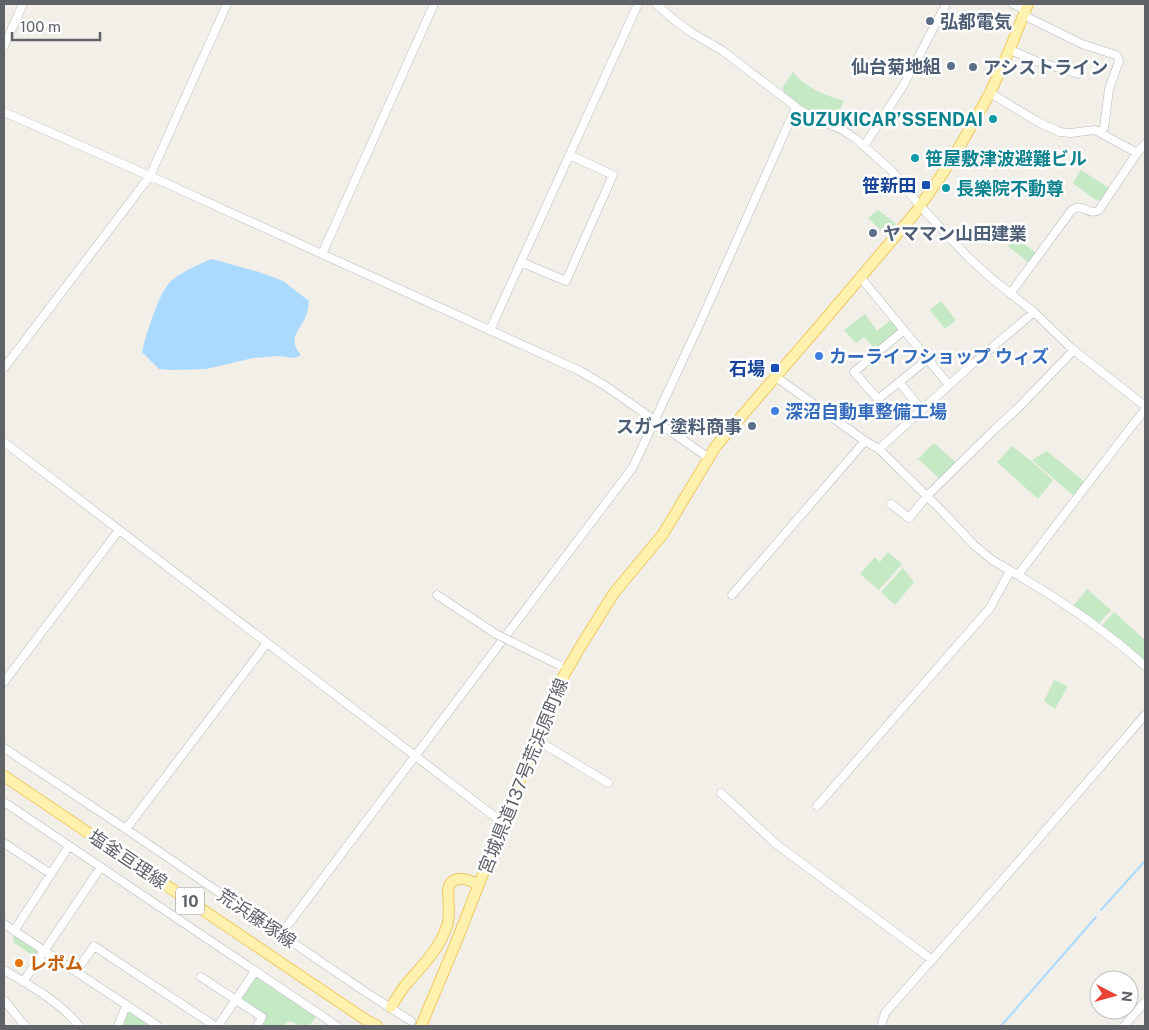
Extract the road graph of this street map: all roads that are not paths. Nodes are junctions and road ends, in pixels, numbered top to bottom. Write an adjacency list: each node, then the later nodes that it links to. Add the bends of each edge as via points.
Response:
1 (23, 4): 9 (street)
2 (227, 4): 20 (street)
3 (434, 4): 22 (street)
4 (638, 4): 19 (street)
5 (656, 4): 13 (street)
6 (946, 4): 17 (street, via 903,86)
7 (1012, 4): 8 (street)
8 (1026, 10): 12 (main road, 宮城県道137号荒浜原町線); 15 (street, via 1082,44 1118,58 1109,89 1104,128)
9 (4, 46)
10 (1013, 51): 11 (street)
11 (1078, 74)
12 (990, 93): 15 (street, via 1060,132); 21 (main road, 宮城県道137号荒浜原町線)
13 (796, 107): 17 (street, via 841,129); 37 (street)
14 (4, 112): 20 (street)
15 (1100, 132): 18 (street)
16 (1145, 144): 18 (street)
17 (864, 146): 21 (street, via 891,170)
18 (1137, 153): 25 (street, via 1099,210 1092,212 1075,208)
19 (570, 156): 23 (street); 23 (street, via 613,175 566,281)
20 (150, 176): 22 (street); 31 (street)
21 (920, 206): 24 (main road, 宮城県道137号荒浜原町線); 25 (street, via 967,256)
22 (322, 254): 27 (street)
23 (521, 262): 27 (street)
24 (861, 278): 28 (street); 32 (main road, 宮城県道137号荒浜原町線)
25 (1010, 294): 26 (street)
26 (1034, 312): 29 (street); 34 (street)
27 (490, 330): 37 (street, via 580,370)
28 (904, 330): 30 (street); 33 (street, via 854,372 878,399)
29 (1076, 351): 35 (street); 42 (street)
30 (928, 359): 33 (street); 34 (street)
31 (4, 368)
32 (776, 377): 38 (street); 41 (main road, 宮城県道137号荒浜原町線)
33 (899, 382): 36 (street)
34 (950, 385): 36 (street)
35 (1145, 408): 46 (street)
36 (922, 410): 40 (street)
37 (655, 421): 41 (street); 56 (street, via 633,467)
38 (865, 441): 40 (street); 48 (street)
39 (4, 442): 44 (street)
40 (879, 449): 42 (street)
41 (709, 458): 51 (main road, 宮城県道137号荒浜原町線, via 663,534 614,593)
42 (927, 496): 43 (street, via 910,518); 45 (street, via 974,545)
43 (891, 504)
44 (119, 530): 49 (street); 52 (street)
45 (1010, 571): 46 (street); 61 (street, via 990,608)
46 (1018, 575): 50 (street, via 1108,634)
47 (437, 595): 51 (street, bridge, via 496,634)
48 (732, 595)
49 (267, 643): 56 (street); 63 (street)
50 (1145, 666)
51 (563, 667): 54 (main road, 宮城県道137号荒浜原町線)
52 (4, 682)
53 (1145, 714): 73 (street)
54 (536, 739): 58 (street); 62 (main road, 宮城県道137号荒浜原町線)
55 (4, 748): 63 (street, 荒浜藤塚線)
56 (415, 756): 62 (street); 71 (street)
57 (4, 776): 92 (main road, 塩釜亘理線 / 10)
58 (608, 782)
59 (720, 793): 73 (street, via 776,844)
60 (4, 802): 65 (street)
61 (817, 806)
62 (503, 823): 68 (main road, 宮城県道137号荒浜原町線)
63 (126, 829): 71 (street, 荒浜藤塚線)
64 (4, 842): 67 (street)
65 (69, 846): 66 (street); 67 (street)
66 (101, 867): 72 (street); 75 (street)
67 (51, 874): 70 (street)
68 (478, 884): 83 (main road, via 460,879 450,885 450,917 444,934); 84 (main road, 宮城県道137号荒浜原町線)
69 (4, 924): 70 (street)
70 (14, 931): 72 (street)
71 (280, 934): 83 (street, 荒浜藤塚線)
72 (44, 951): 76 (street); 78 (street)
73 (931, 959): 93 (street, via 885,1012)
74 (4, 970): 78 (street)
75 (255, 971): 80 (street); 91 (street)
76 (76, 972): 82 (street); 89 (street, via 94,946)
77 (201, 977): 80 (street)
78 (23, 982): 86 (street, via 65,1011)
79 (4, 1000): 85 (street)
80 (236, 1000): 89 (street); 90 (street, via 262,1018)
81 (1145, 1002): 94 (street)
82 (126, 1006): 87 (street); 88 (street)
83 (390, 1008): 84 (street, 荒浜藤塚線)
84 (416, 1024)
85 (25, 1026)
86 (79, 1026)
87 (118, 1026)
88 (158, 1026)
89 (216, 1026)
90 (257, 1026)
91 (337, 1026)
92 (377, 1026)
93 (881, 1026)
94 (1124, 1026)

